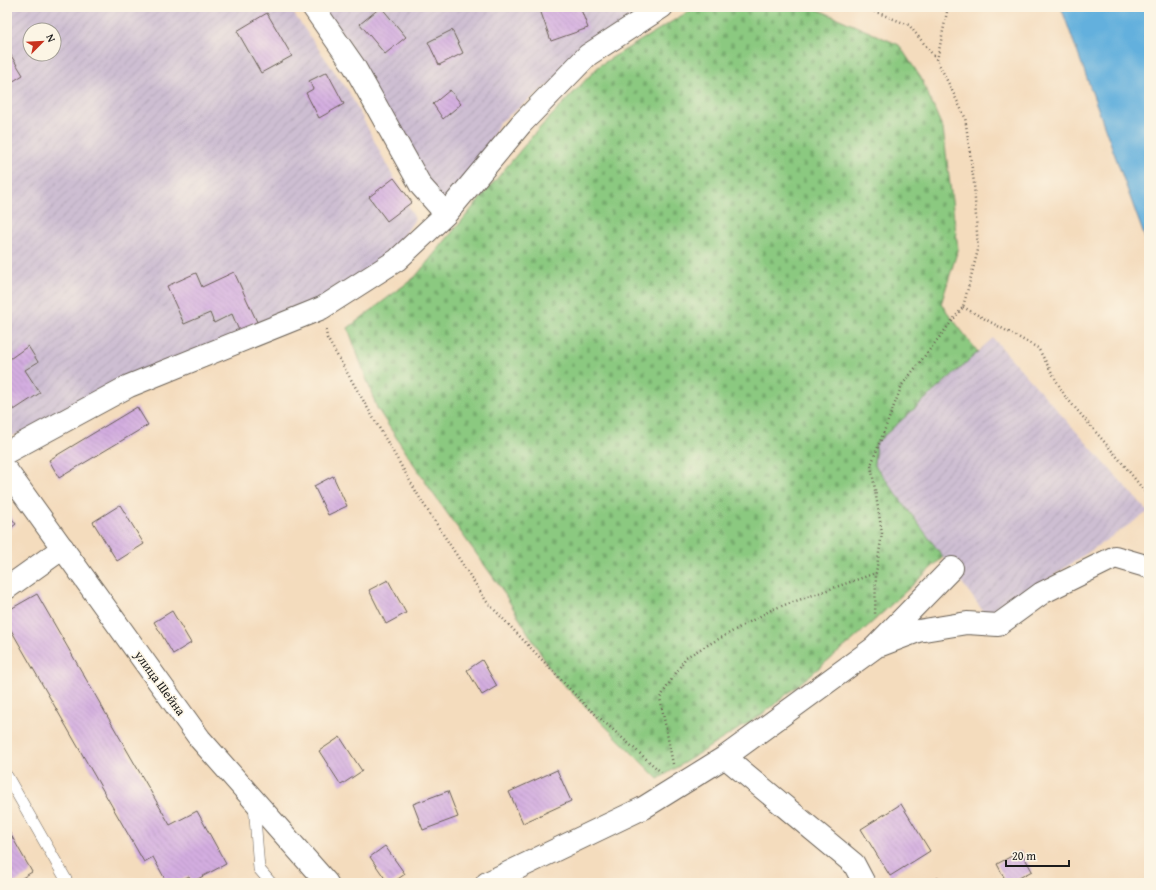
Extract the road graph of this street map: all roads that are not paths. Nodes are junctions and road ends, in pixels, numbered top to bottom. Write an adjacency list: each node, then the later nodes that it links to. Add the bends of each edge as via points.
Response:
1 (313, 7): 3 (street, via 354,66 421,186)
2 (662, 7): 3 (street, via 588,55 521,124)
3 (446, 214): 4 (street, via 397,260 322,308 129,386)
4 (7, 452)
5 (7, 471): 6 (street, улица Шейна)
6 (63, 548): 9 (street); 13 (street, улица Шейна, via 200,739)
7 (1149, 567): 10 (street, via 1115,558 1042,593 998,625 967,623 918,631)
8 (952, 568): 10 (street)
9 (7, 588)
10 (874, 648): 11 (street)
11 (725, 757): 17 (street, via 643,808); 18 (street, via 854,864)
12 (7, 776): 14 (lane)
13 (253, 799): 15 (lane, via 259,869); 16 (street, улица Шейна)
14 (68, 883)
15 (271, 883)
16 (327, 883)
17 (487, 883)
18 (864, 883)

